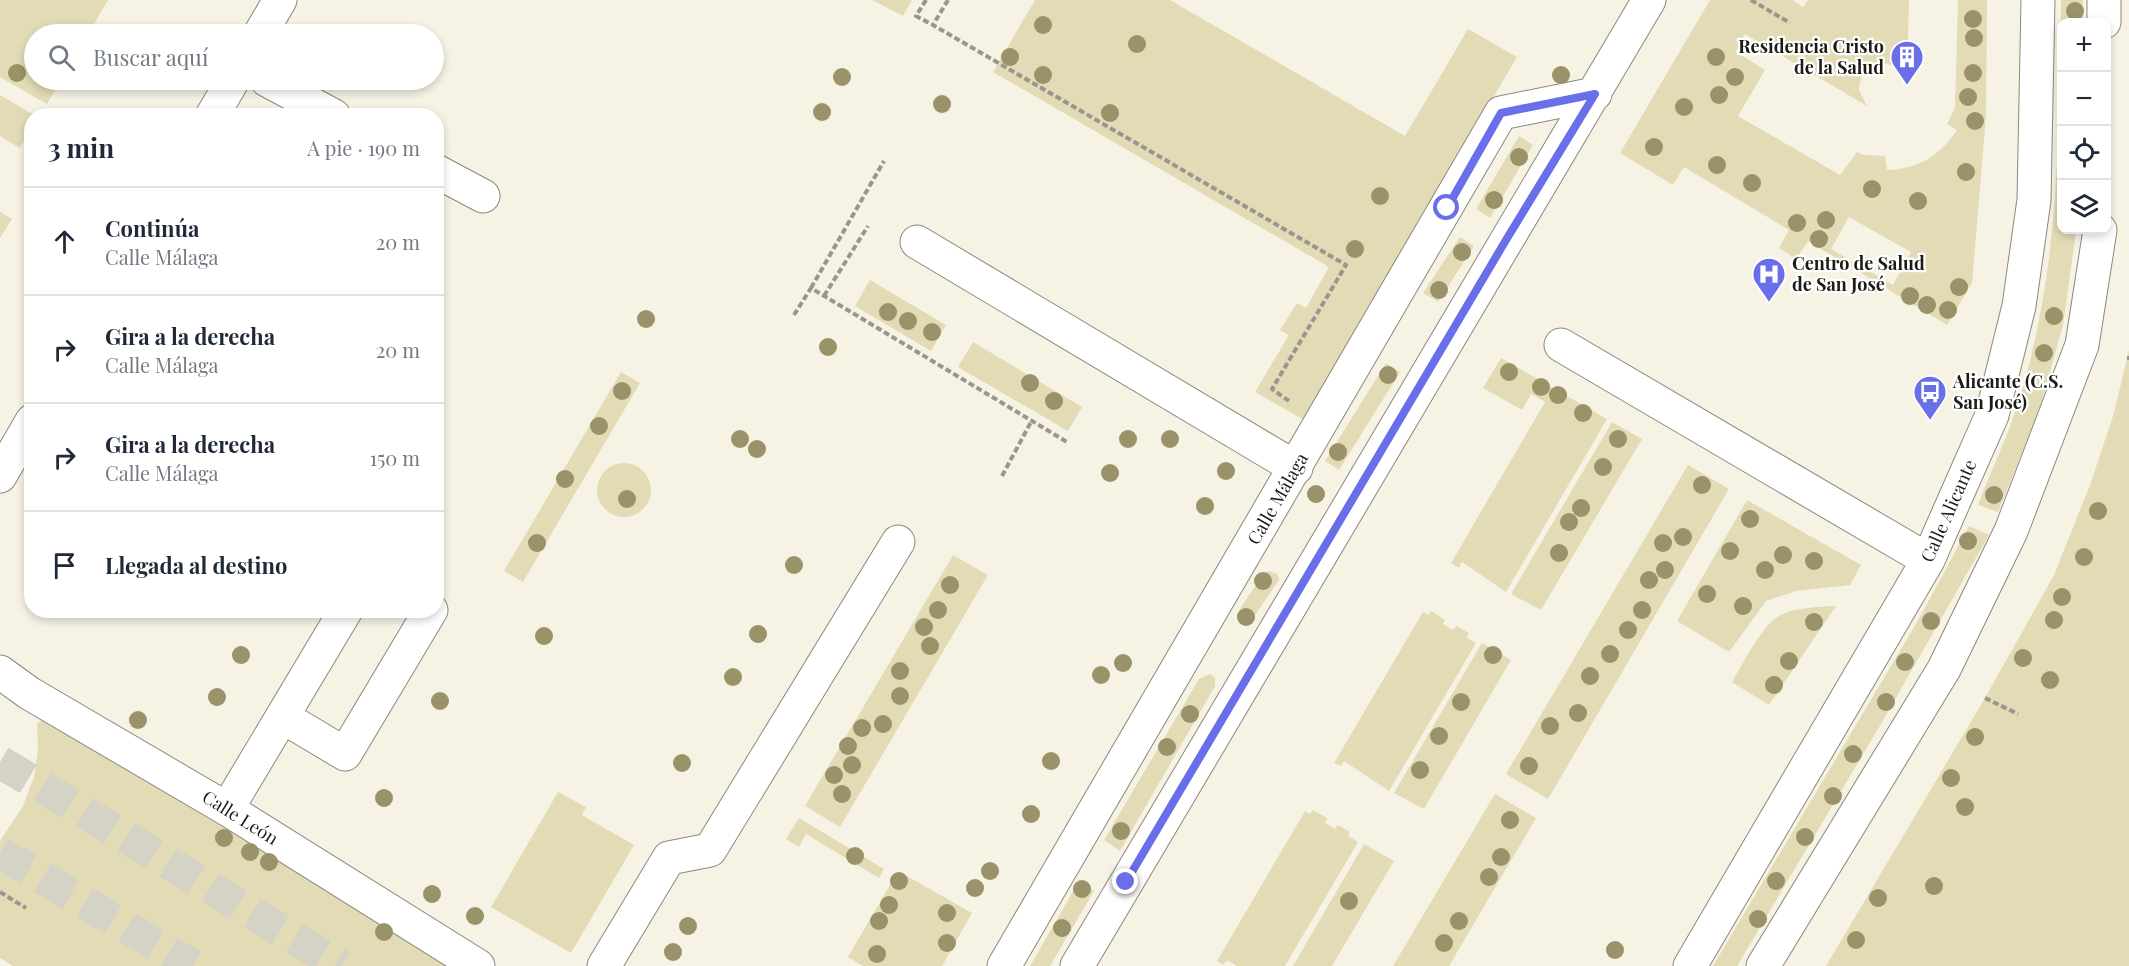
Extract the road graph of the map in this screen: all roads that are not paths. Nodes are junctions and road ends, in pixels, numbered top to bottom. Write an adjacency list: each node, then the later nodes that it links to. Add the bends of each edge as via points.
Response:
1 (280, 0): 6 (street)
2 (1648, 0): 9 (street)
3 (2038, 0): 21 (street, Calle Alicante, via 2034,200 2019,306 1992,415)
4 (2104, 0): 5 (street)
5 (2104, 18)
6 (266, 24)
7 (227, 90): 10 (street)
8 (286, 90): 11 (street)
9 (1595, 94): 18 (street, Calle Málaga, via 1501,113); 30 (street)
10 (217, 108)
11 (319, 108)
12 (444, 175): 13 (street)
13 (483, 196)
14 (2099, 234): 32 (street, via 2082,345 2011,531 1944,669)
15 (917, 242): 18 (street)
16 (1560, 345): 21 (street)
17 (24, 435): 19 (street)
18 (1296, 468): 29 (street, Calle Málaga)
19 (0, 476)
20 (898, 542): 28 (street, via 710,850 669,858)
21 (1928, 560): 31 (street, Calle Alicante)
22 (341, 618): 25 (street)
23 (426, 618): 25 (street, via 345,754)
24 (0, 672): 26 (street, Calle León)
25 (283, 717): 26 (street)
26 (227, 810): 27 (street, Calle León)
27 (478, 966)
28 (604, 966)
29 (1004, 966)
30 (1077, 966)
31 (1690, 966)
32 (1763, 966)

